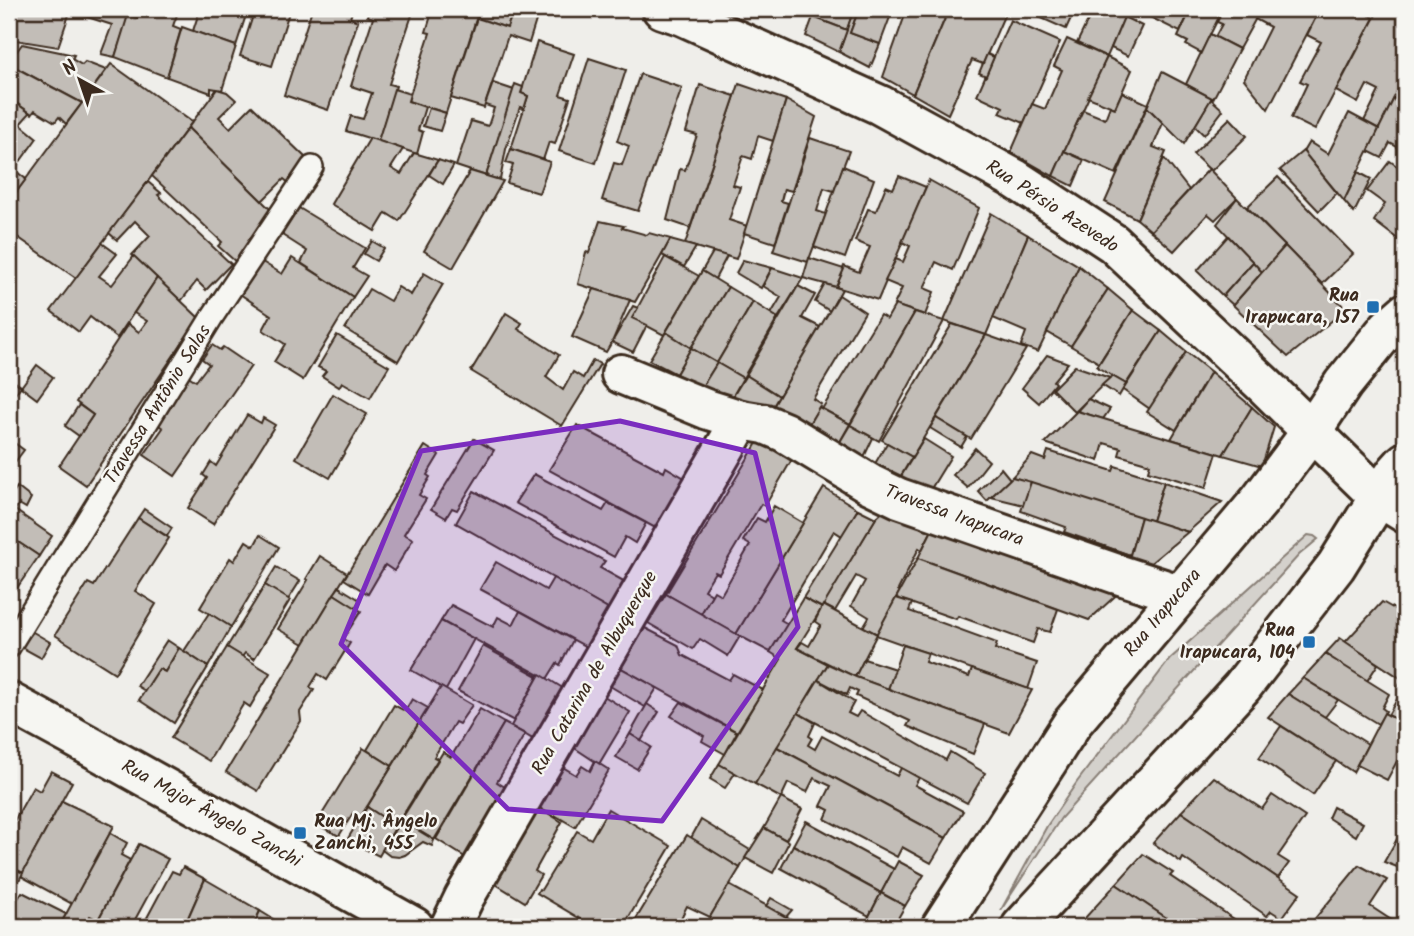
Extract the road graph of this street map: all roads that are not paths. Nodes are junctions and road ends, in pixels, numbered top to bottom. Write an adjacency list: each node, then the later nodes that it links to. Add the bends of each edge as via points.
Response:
1 (677, 11): 6 (street, Rua Pérsio Azevedo, via 880,105 1015,179 1113,243)
2 (312, 167): 10 (lane, Travessa Antônio Salas, via 212,317)
3 (1405, 313): 6 (street, Rua Irapucara, via 1343,384)
4 (621, 374): 5 (street, Travessa Irapucara)
5 (741, 420): 9 (street, Travessa Irapucara, via 784,432 899,498); 13 (street, Rua Catarina de Albuquerque)
6 (1311, 432): 8 (street, Rua Pérsio Azevedo); 9 (street, Rua Irapucara)
7 (1405, 462): 8 (street, via 1396,472)
8 (1392, 505): 15 (street, via 1336,566 1242,687)
9 (1179, 594): 14 (street, Rua Irapucara, via 1073,722)
10 (9, 647)
11 (9, 702): 12 (street, Rua Major Ângelo Zanchi)
12 (414, 927)
13 (450, 927)
14 (941, 927)
15 (1021, 927)

